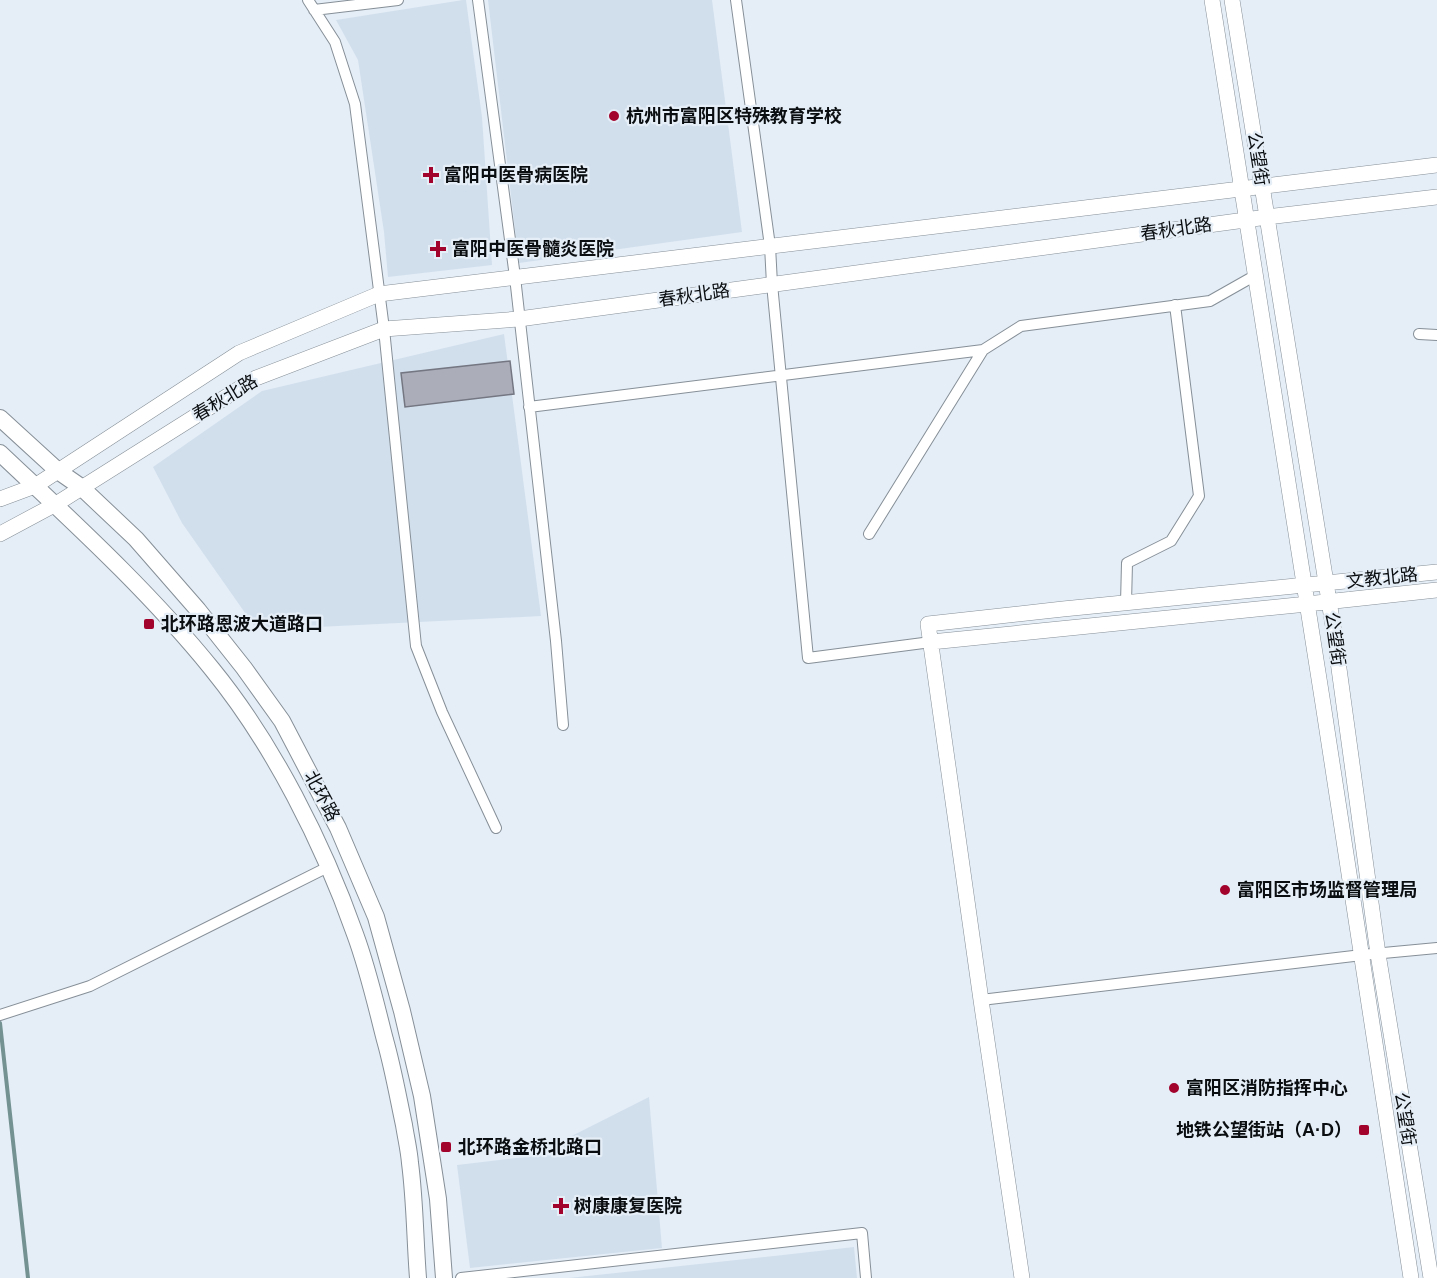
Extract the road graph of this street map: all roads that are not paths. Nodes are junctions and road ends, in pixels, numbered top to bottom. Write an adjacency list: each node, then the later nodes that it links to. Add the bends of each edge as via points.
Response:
1 (308, 0): 7 (street)
2 (398, 0): 7 (street)
3 (478, 0): 16 (street)
4 (735, 0): 14 (street)
5 (1212, 0): 10 (street, 公望街)
6 (1232, 0): 9 (street, 公望街)
7 (314, 10): 18 (street, via 335,42 355,104)
8 (1437, 165): 9 (street, 春秋北路)
9 (1262, 187): 10 (street, 春秋北路); 12 (street, 公望街)
10 (1242, 189): 13 (street, 公望街); 14 (street, 春秋北路)
11 (1437, 197): 12 (street, 春秋北路)
12 (1267, 217): 13 (street, 春秋北路); 37 (street, 公望街)
13 (1247, 219): 15 (street, 公望街); 17 (street, 春秋北路)
14 (770, 246): 16 (street, 春秋北路); 17 (street)
15 (1256, 275): 19 (street, via 1210,301); 38 (street, 公望街)
16 (514, 277): 18 (street, 春秋北路); 20 (street)
17 (772, 284): 20 (street, 春秋北路); 25 (street)
18 (379, 294): 21 (street); 29 (street, 春秋北路, via 239,353)
19 (1175, 305): 24 (street, via 1021,326); 41 (street, via 1200,496 1171,541 1127,563)
20 (519, 319): 21 (street, 春秋北路); 26 (street)
21 (384, 329): 31 (street, 春秋北路, via 256,378); 45 (street, via 416,646)
22 (1419, 334): 23 (street)
23 (1437, 335)
24 (983, 350): 25 (street); 35 (street)
25 (781, 376): 26 (street); 43 (street, via 808,658)
26 (529, 407): 44 (street)
27 (0, 418): 29 (main road, 北环路)
28 (0, 453): 30 (main road, 北环路)
29 (58, 471): 30 (street, 春秋北路); 31 (main road, 北环路)
30 (35, 486): 32 (street, 春秋北路); 33 (main road, 北环路)
31 (81, 487): 33 (street, 春秋北路); 53 (main road, 北环路, via 136,539 244,668 282,721 338,828 376,916 420,1085 438,1199)
32 (0, 499)
33 (56, 504): 34 (street, 春秋北路); 46 (main road, 北环路, via 158,606 241,706 299,806)
34 (0, 534)
35 (869, 534)
36 (1437, 572): 37 (street, 文教北路)
37 (1326, 583): 38 (street, 文教北路); 40 (street, 公望街)
38 (1305, 585): 41 (street, 文教北路); 42 (street, 公望街)
39 (1437, 590): 40 (street, 文教北路)
40 (1329, 602): 42 (street, 文教北路); 48 (street, 公望街)
41 (1126, 603): 43 (street, 文教北路, via 928,624)
42 (1307, 604): 43 (street, 文教北路); 49 (street, 公望街)
43 (931, 642): 50 (street)
44 (563, 725)
45 (496, 828)
46 (328, 867): 51 (street, via 90,986); 52 (main road, 北环路, via 356,935 394,1075 410,1162)
47 (1437, 948): 48 (street)
48 (1378, 954): 49 (street); 58 (street, 公望街)
49 (1362, 955): 50 (street); 57 (street, 公望街)
50 (981, 1000): 56 (street)
51 (0, 1015)
52 (418, 1278)
53 (444, 1278)
54 (461, 1278): 55 (street, via 862,1233)
55 (866, 1278)
56 (1022, 1278)
57 (1411, 1278)
58 (1431, 1278)

